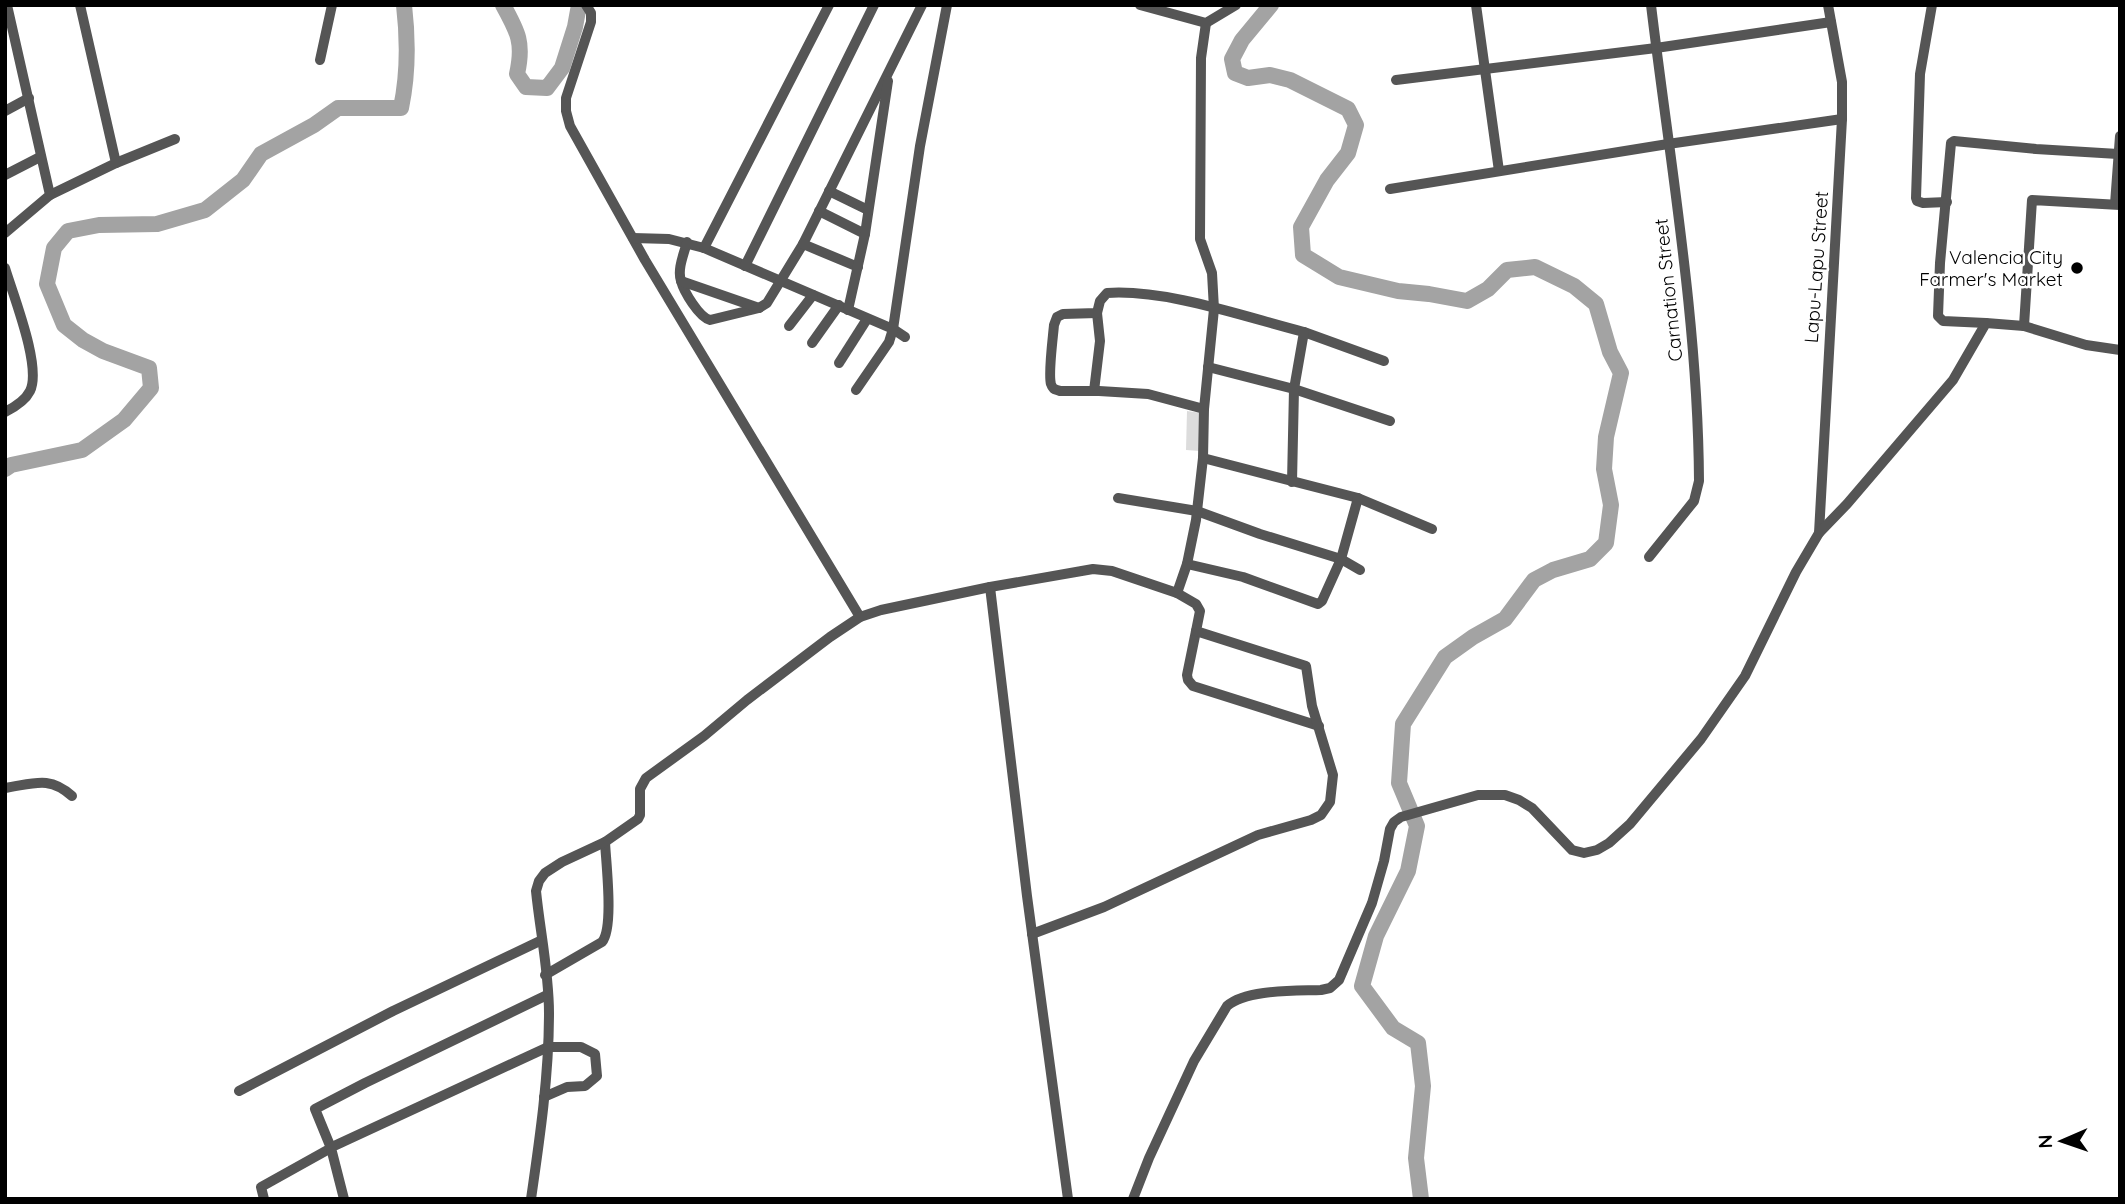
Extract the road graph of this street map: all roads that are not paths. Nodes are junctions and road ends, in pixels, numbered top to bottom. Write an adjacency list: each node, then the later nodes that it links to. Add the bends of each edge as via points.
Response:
1 (80, 5): 31 (street)
2 (332, 5): 19 (street)
3 (586, 5): 43 (street, via 591,22 565,111)
4 (829, 5): 46 (street)
5 (874, 5): 47 (street)
6 (922, 5): 20 (street)
7 (947, 5): 62 (street)
8 (1140, 5): 16 (street)
9 (1236, 5): 16 (street)
10 (1476, 5): 21 (street)
11 (1651, 5): 18 (street, Carnation Street)
12 (1828, 5): 15 (street, Lapu-Lapu Street)
13 (1931, 5): 37 (street, via 1918,97 1916,198 1923,203)
14 (7, 9): 17 (street)
15 (1831, 22): 18 (street); 25 (street, Lapu-Lapu Street, via 1842,82)
16 (1206, 23): 56 (street, via 1201,58 1200,239 1212,273)
17 (10, 38): 23 (street)
18 (1656, 48): 21 (street); 28 (street, Carnation Street)
19 (320, 60)
20 (890, 68): 35 (street); 39 (street)
21 (1485, 70): 22 (street); 32 (street)
22 (1396, 80)
23 (29, 98): 24 (street); 30 (street)
24 (5, 111)
25 (1842, 119): 28 (street); 82 (street, Lapu-Lapu Street)
26 (2120, 136): 29 (street)
27 (175, 139): 31 (street)
28 (1668, 144): 32 (street); 83 (street, Carnation Street, via 1687,282 1699,481 1694,501)
29 (2118, 154): 37 (street, via 1954,141 1950,144); 38 (street)
30 (40, 157): 33 (street); 36 (street)
31 (116, 163): 36 (street)
32 (1499, 171): 34 (street)
33 (5, 175)
34 (1390, 189)
35 (829, 191): 39 (street); 40 (street)
36 (50, 195): 41 (street)
37 (1947, 202): 59 (street, via 1938,316 1943,321)
38 (2117, 204): 61 (street, via 2032,200)
39 (868, 210): 42 (street)
40 (820, 211): 42 (street); 45 (street)
41 (5, 233)
42 (865, 234): 48 (street)
43 (633, 238): 44 (street); 89 (street)
44 (687, 243): 46 (street); 50 (street)
45 (803, 244): 48 (street); 51 (street)
46 (704, 248): 47 (street)
47 (745, 266): 51 (street)
48 (858, 267): 55 (street)
49 (5, 268): 53 (street)
50 (681, 281): 54 (street); 54 (street, via 705,319)
51 (781, 281): 52 (street); 54 (street, via 773,297)
52 (813, 295): 55 (street); 60 (street)
53 (10, 299): 74 (street, via 31,351 33,382 20,404)
54 (759, 308)
55 (844, 308): 58 (street); 65 (street)
56 (1213, 309): 57 (street, via 1170,298 1111,293 1104,295); 63 (street); 69 (street)
57 (1097, 313): 72 (street, via 1100,341); 72 (street, via 1057,317 1051,376 1051,386 1057,390)
58 (867, 319): 62 (street); 68 (street)
59 (1986, 323): 61 (street); 82 (street, via 1954,380)
60 (789, 326)
61 (2024, 326): 66 (street)
62 (893, 329): 64 (street); 71 (street)
63 (1304, 332): 67 (street); 70 (street)
64 (905, 337)
65 (812, 343)
66 (2120, 350)
67 (1384, 361)
68 (839, 363)
69 (1208, 367): 70 (street); 73 (street)
70 (1294, 389): 75 (street); 77 (street)
71 (856, 390)
72 (1094, 391): 73 (street, via 1148,394)
73 (1204, 409): 76 (street)
74 (5, 412)
75 (1390, 421)
76 (1203, 458): 77 (street); 80 (street)
77 (1292, 482): 79 (street)
78 (1118, 498): 80 (street)
79 (1358, 498): 81 (street); 84 (street)
80 (1197, 511): 84 (street); 85 (street)
81 (1432, 529)
82 (1819, 533): 107 (street, via 1745,676 1701,739 1609,843 1584,853 1572,850 1532,808 1505,795 1478,795 1394,822 1372,903 1339,980 1330,988 1261,994 1227,1006 1195,1061)
83 (1649, 557)
84 (1341, 559): 85 (street, via 1318,604 1243,577); 86 (street)
85 (1186, 565): 88 (street)
86 (1360, 570)
87 (990, 587): 88 (street, via 1093,569); 89 (street); 95 (street)
88 (1177, 593): 90 (street, via 1198,606)
89 (860, 617): 94 (street, via 646,778 640,789 638,819)
90 (1196, 631): 91 (street, via 1306,666); 91 (street, via 1187,675 1194,687)
91 (1319, 726): 95 (street, via 1333,775 1330,803 1321,815 1258,835 1104,907)
92 (5, 788): 93 (street, via 49,782 61,785)
93 (72, 796)
94 (605, 842): 96 (street, via 555,867 539,881 536,891); 97 (street, via 606,937)
95 (1032, 934): 106 (street)
96 (542, 940): 97 (street); 100 (street)
97 (545, 975): 98 (street)
98 (547, 995): 99 (street); 102 (street, via 314,1109)
99 (548, 1047): 101 (street); 101 (street, via 581,1047 595,1054 597,1076 585,1086 567,1087); 102 (street)
100 (239, 1091)
101 (544, 1097): 105 (street)
102 (331, 1148): 103 (street, via 261,1187); 104 (street)
103 (264, 1199)
104 (344, 1199)
105 (531, 1199)
106 (1068, 1199)
107 (1133, 1199)

